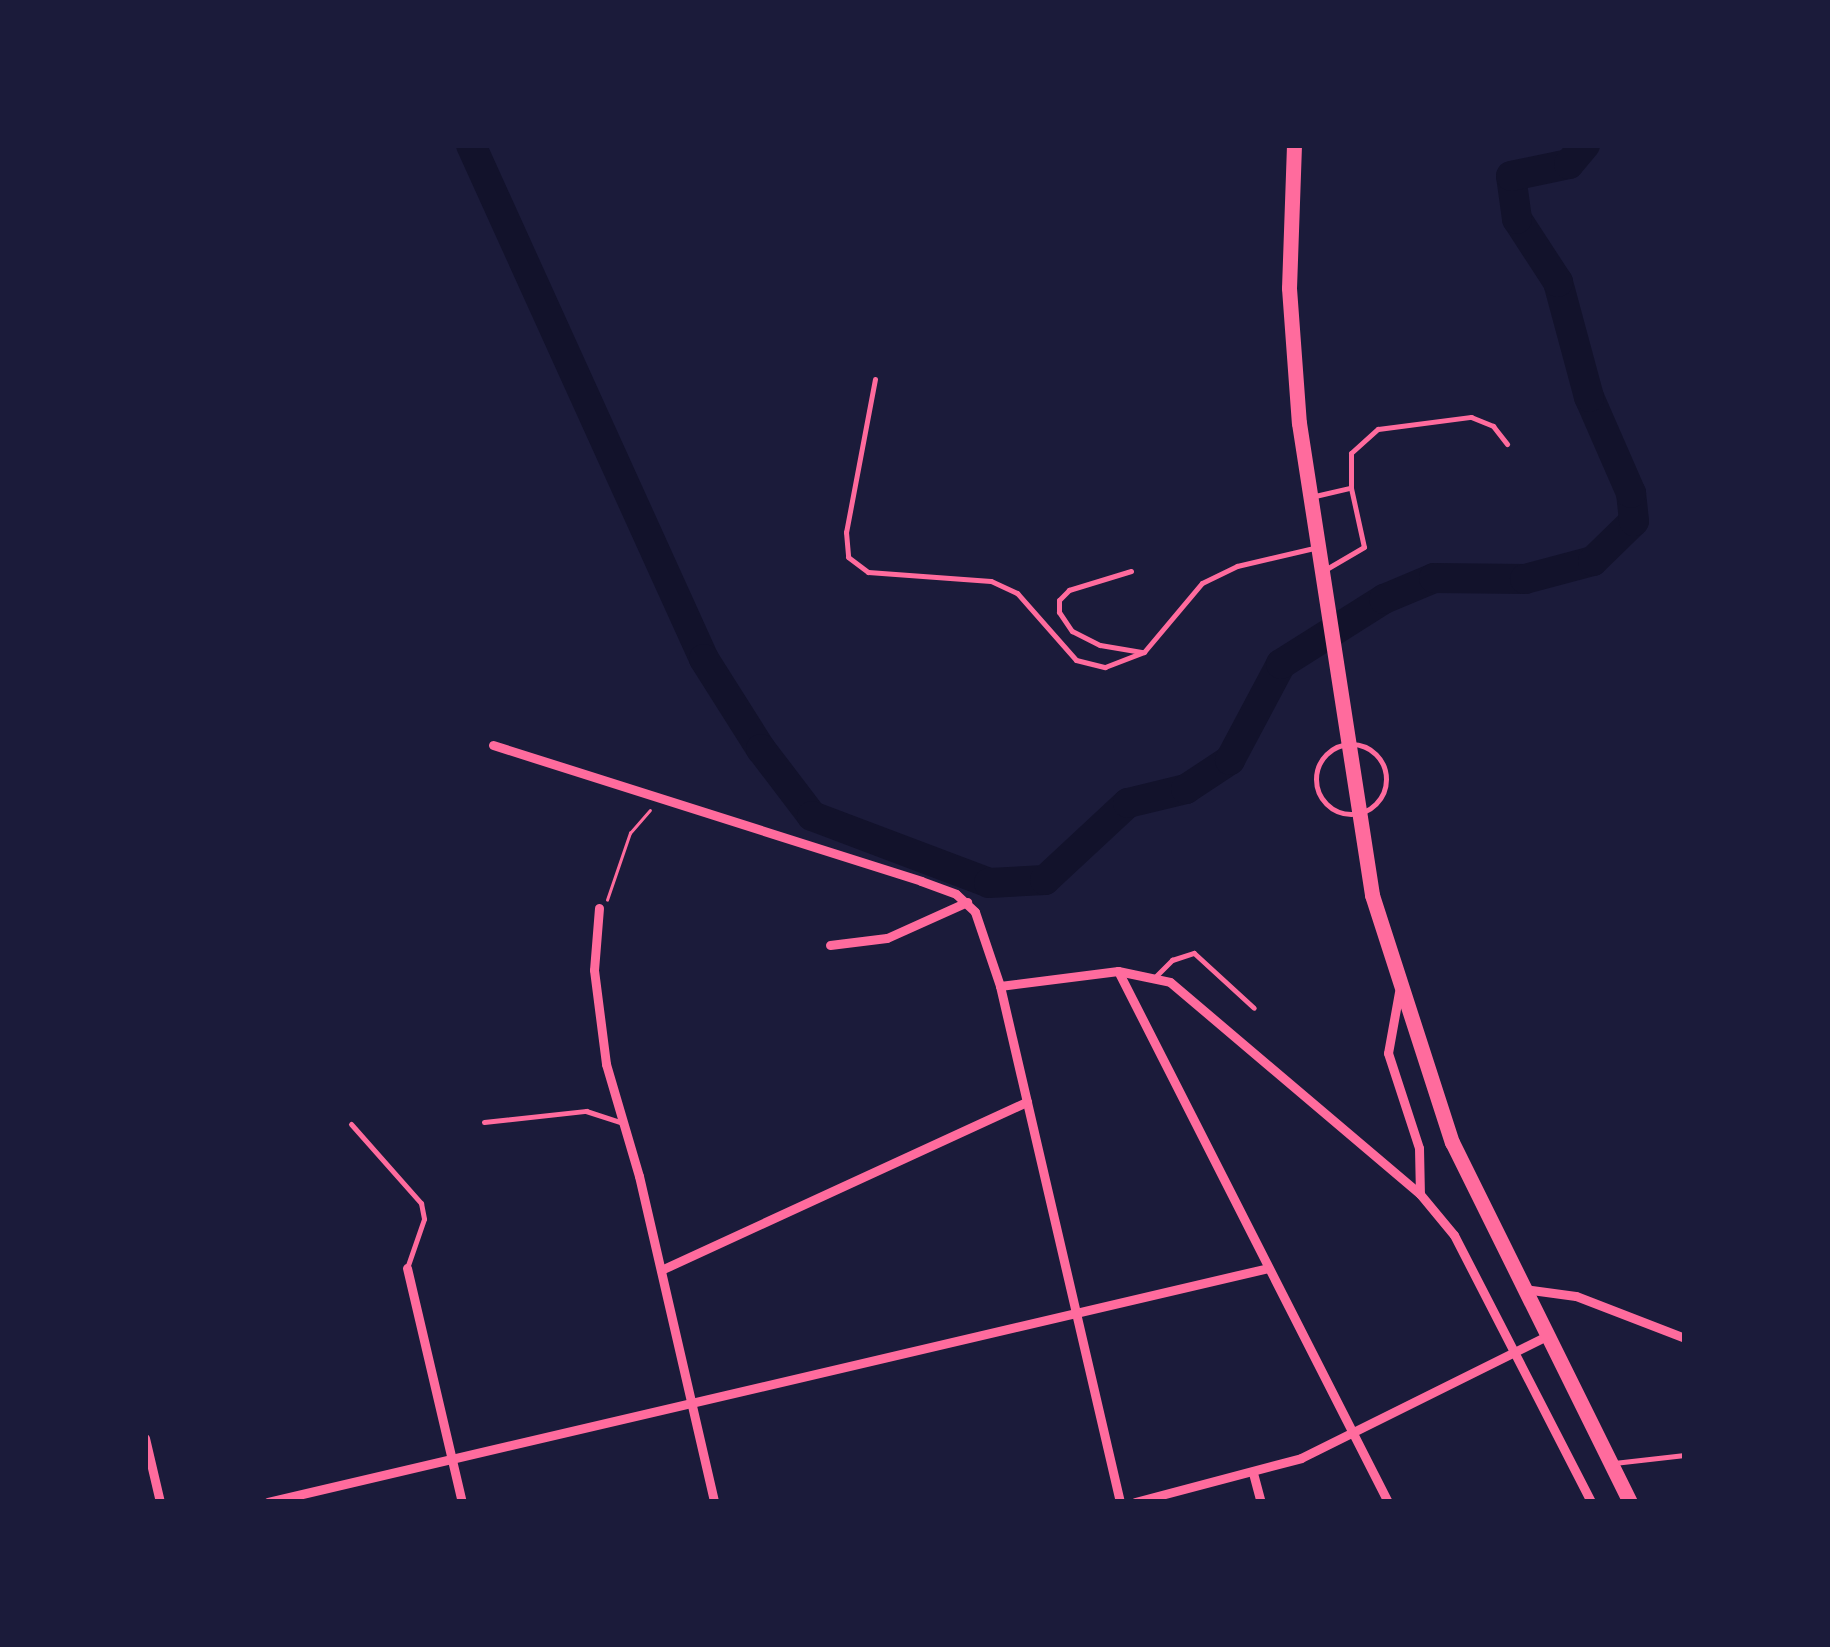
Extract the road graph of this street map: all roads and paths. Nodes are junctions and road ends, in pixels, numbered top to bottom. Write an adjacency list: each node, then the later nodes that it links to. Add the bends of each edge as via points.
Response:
1 (1294, 145): 5 (highway, via 1289,288)
2 (875, 379): 9 (lane, via 846,532 848,557 868,572 991,581 1017,592 1076,660 1105,667)
3 (1508, 444): 4 (lane, via 1493,426 1470,417 1378,429 1351,454)
4 (1351, 488): 5 (lane); 8 (lane, via 1364,547)
5 (1308, 498): 6 (highway)
6 (1315, 548): 8 (highway); 9 (lane, via 1238,566 1202,583)
7 (1131, 571): 9 (lane, via 1068,590 1059,600 1060,612 1072,630 1100,645)
8 (1319, 573): 10 (highway)
9 (1144, 652)
10 (1344, 744): 13 (highway); 13 (lane, via 1318,766 1316,785 1324,802); 13 (lane, via 1364,746 1386,772 1375,806)
11 (493, 745): 12 (street)
12 (654, 795): 14 (street); 15 (path, via 648,818 630,832)
13 (1356, 814): 20 (highway)
14 (967, 902): 16 (street, via 887,938); 19 (street, via 987,937)
15 (599, 908): 24 (street, via 594,970)
16 (830, 945)
17 (1118, 972): 18 (street); 19 (street); 28 (street)
18 (1156, 976): 21 (lane, via 1172,960 1194,953); 26 (street, via 1185,992)
19 (1000, 986): 22 (street)
20 (1398, 992): 26 (street, via 1388,1054 1418,1148); 30 (highway, via 1452,1142)
21 (1254, 1008)
22 (1027, 1102): 29 (street); 31 (street)
23 (484, 1122): 24 (lane, via 586,1112)
24 (620, 1122): 29 (street)
25 (351, 1124): 27 (lane, via 420,1203 424,1219)
26 (1420, 1194): 34 (street, via 1454,1235)
27 (407, 1268): 39 (street)
28 (1268, 1268): 31 (street); 36 (street)
29 (661, 1270): 35 (street)
30 (1521, 1289): 32 (highway); 33 (street, via 1576,1296)
31 (1077, 1315): 35 (street); 46 (street)
32 (1546, 1338): 34 (street); 40 (highway)
33 (1685, 1338)
34 (1514, 1353): 36 (street); 50 (street)
35 (692, 1404): 39 (street); 45 (street)
36 (1353, 1434): 41 (street); 49 (street)
37 (145, 1438): 42 (street)
38 (1685, 1456): 40 (lane)
39 (452, 1459): 43 (street); 44 (street)
40 (1610, 1463): 51 (highway)
41 (1253, 1473): 47 (street); 48 (street)
42 (160, 1502)
43 (268, 1502)
44 (462, 1502)
45 (714, 1502)
46 (1120, 1502)
47 (1135, 1502)
48 (1262, 1502)
49 (1388, 1502)
50 (1591, 1502)
51 (1630, 1502)

